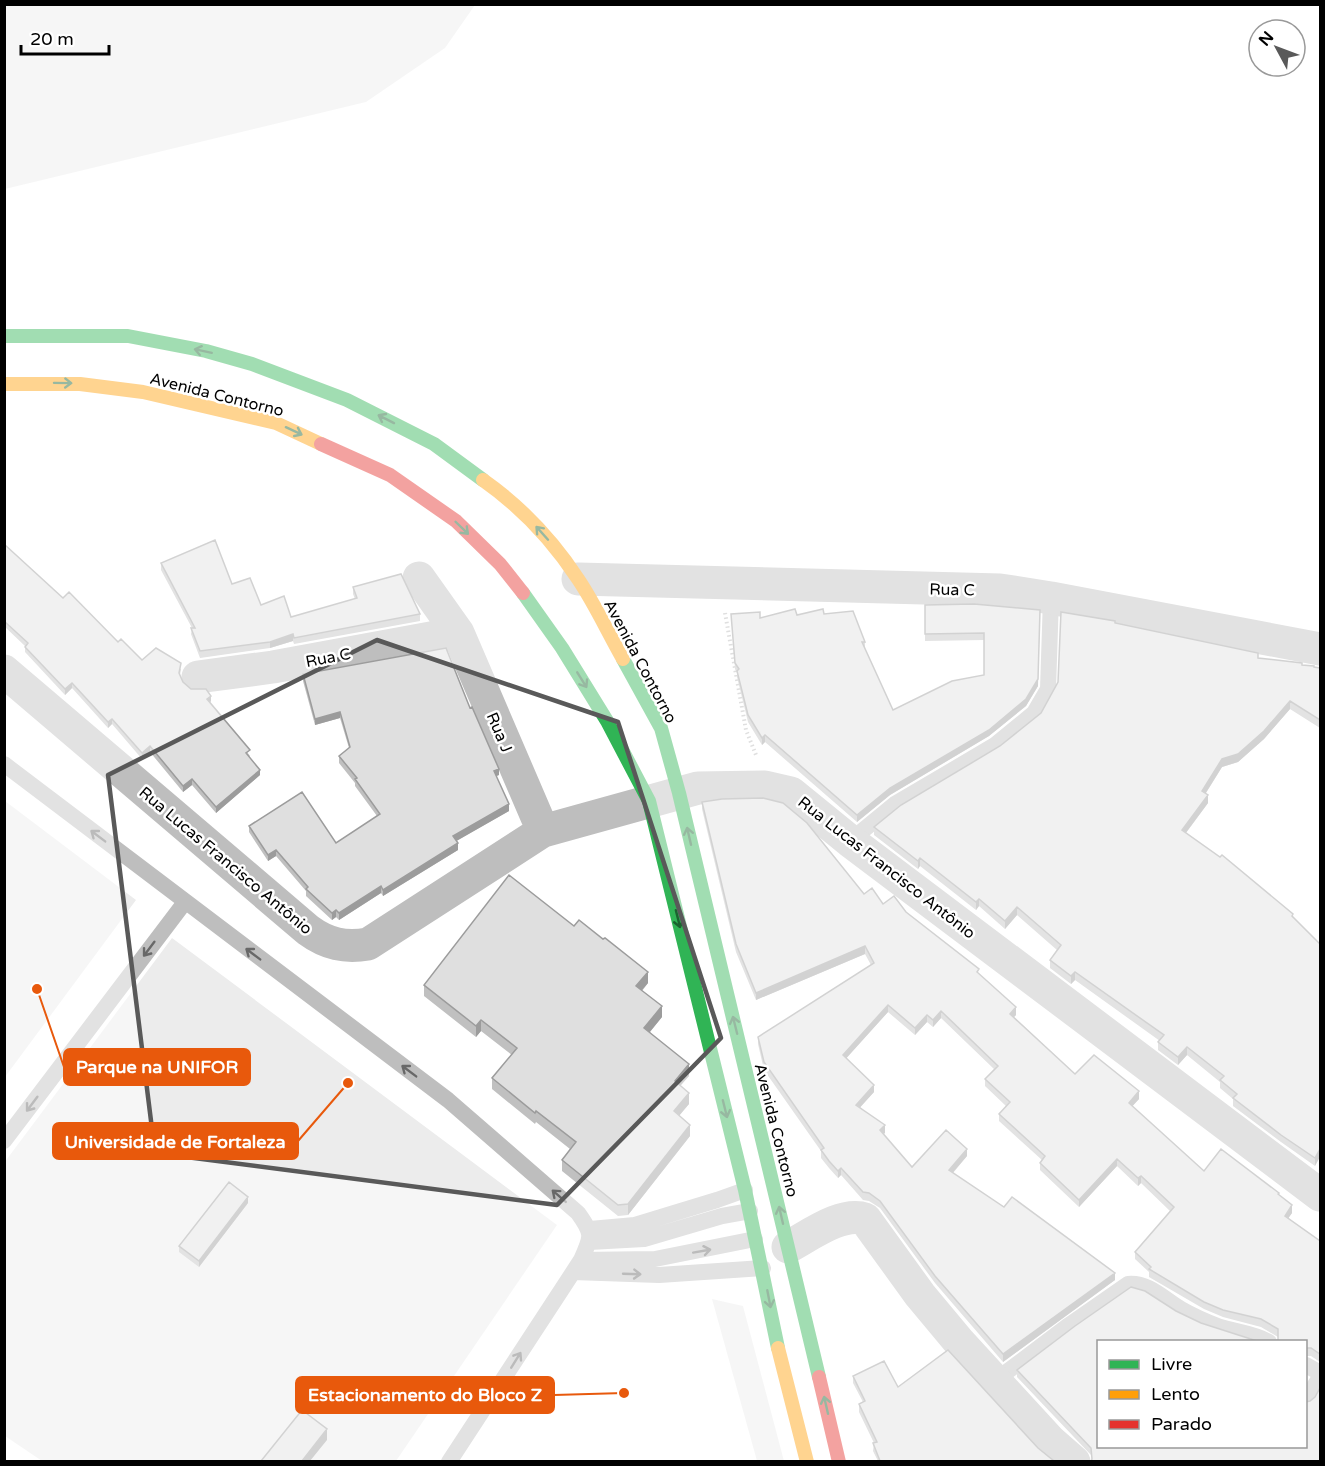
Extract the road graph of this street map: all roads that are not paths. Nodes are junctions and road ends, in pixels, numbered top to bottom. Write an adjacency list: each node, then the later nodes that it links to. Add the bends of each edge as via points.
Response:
1 (4, 336): 4 (street, Avenida Contorno, one-way to 1, via 510,499 434,444 347,400 252,364 128,336)
2 (4, 384): 11 (street, Avenida Contorno, one-way to 11, via 80,384 143,392 276,423 390,475 456,521 500,564 562,648 607,722)
3 (419, 578): 6 (street, Rua J)
4 (578, 579): 5 (street, Rua C, via 1000,590); 11 (street, Avenida Contorno, via 661,728)
5 (1051, 598): 7 (street, Rua C); 13 (lane, via 1048,688 1034,713 995,745 895,804)
6 (458, 633): 9 (street, Rua C, via 273,668); 12 (street, Rua J)
7 (1320, 649)
8 (4, 671): 12 (street, Rua Lucas Francisco Antônio, via 308,930 334,944 368,944)
9 (198, 677)
10 (4, 764): 14 (lane, one-way to 10)
11 (664, 797): 12 (street, Rua Lucas Francisco Antônio); 13 (street, Rua Lucas Francisco Antônio, via 698,788 765,788 791,793); 16 (street, Avenida Contorno, one-way to 16); 21 (street, Avenida Contorno, one-way to 11)
12 (543, 831)
13 (850, 841): 17 (street, Rua Lucas Francisco Antônio)
14 (184, 902): 15 (lane, one-way to 15); 19 (lane, one-way to 14, via 578,1213 448,1100)
15 (4, 1141)
16 (745, 1190): 18 (street, Avenida Contorno); 19 (lane)
17 (1320, 1194)
18 (750, 1211): 19 (lane, via 644,1239); 20 (street, Avenida Contorno)
19 (590, 1236): 22 (lane)
20 (755, 1239): 22 (lane, one-way to 20, via 656,1259); 23 (street, Avenida Contorno)
21 (788, 1247): 27 (street, via 842,1219 865,1219 920,1295); 31 (street, Avenida Contorno, one-way to 21)
22 (577, 1266): 23 (lane, one-way to 23, via 659,1275); 29 (lane, one-way to 22)
23 (763, 1268): 30 (street, Avenida Contorno, one-way to 30)
24 (1266, 1340): 27 (lane, via 1220,1327 1154,1291 1128,1284)
25 (1307, 1366): 26 (lane)
26 (1320, 1375): 28 (lane)
27 (996, 1380): 32 (street, via 1050,1441)
28 (1307, 1396)
29 (449, 1461)
30 (807, 1461)
31 (839, 1461)
32 (1074, 1461)

